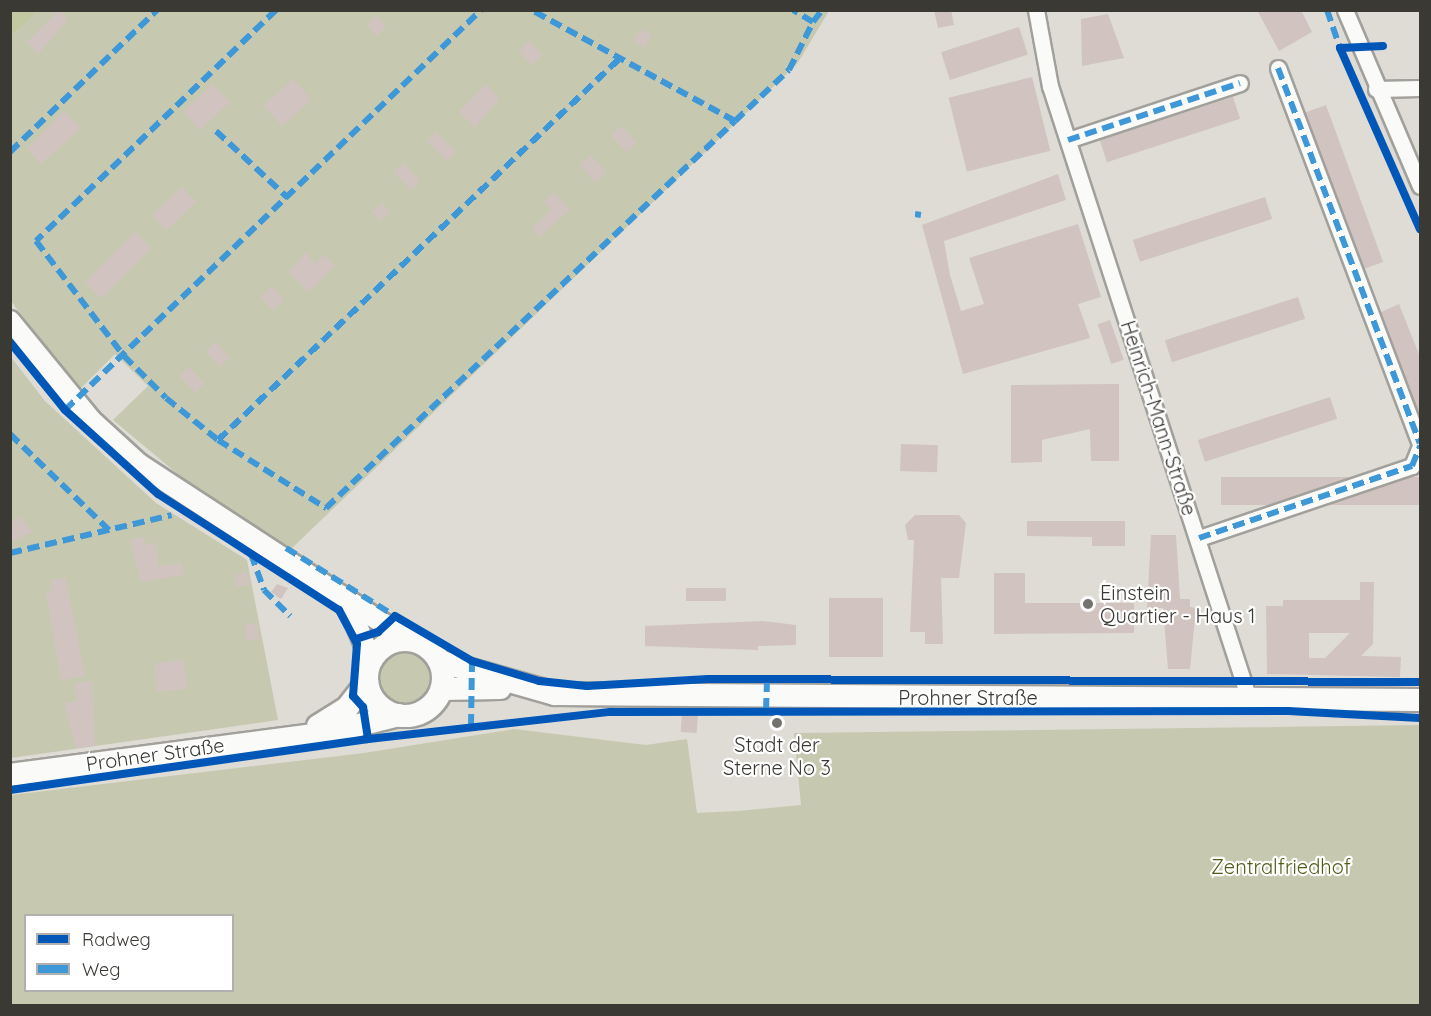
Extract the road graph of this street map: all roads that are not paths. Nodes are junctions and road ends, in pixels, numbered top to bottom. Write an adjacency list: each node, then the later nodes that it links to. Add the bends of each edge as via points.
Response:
1 (1036, 10): 7 (street, Heinrich-Mann-Straße, via 1042,59)
2 (1345, 10): 6 (street)
3 (1278, 68): 10 (street)
4 (1240, 83): 7 (street)
5 (1420, 88): 6 (street)
6 (1376, 89): 8 (street)
7 (1068, 140): 11 (street, Heinrich-Mann-Straße)
8 (1420, 186)
9 (10, 321): 12 (street, via 91,420 139,464 236,532)
10 (1420, 444): 11 (street, via 1412,466)
11 (1199, 538): 18 (street, Heinrich-Mann-Straße)
12 (345, 598): 13 (street); 15 (street)
13 (406, 639): 14 (main road, via 426,645); 15 (main road, via 389,643)
14 (439, 661): 16 (main road, Prohner Straße); 17 (main road)
15 (369, 671): 20 (main road, via 374,700); 21 (main road, Prohner Straße, via 333,720)
16 (516, 687): 17 (main road, Prohner Straße); 18 (main road, Prohner Straße, via 622,696)
17 (442, 689): 20 (main road, via 425,710)
18 (1248, 696): 19 (main road, Prohner Straße)
19 (1420, 700)
20 (399, 715): 21 (main road, Prohner Straße, via 327,733)
21 (299, 734): 22 (main road, Prohner Straße)
22 (10, 775)

